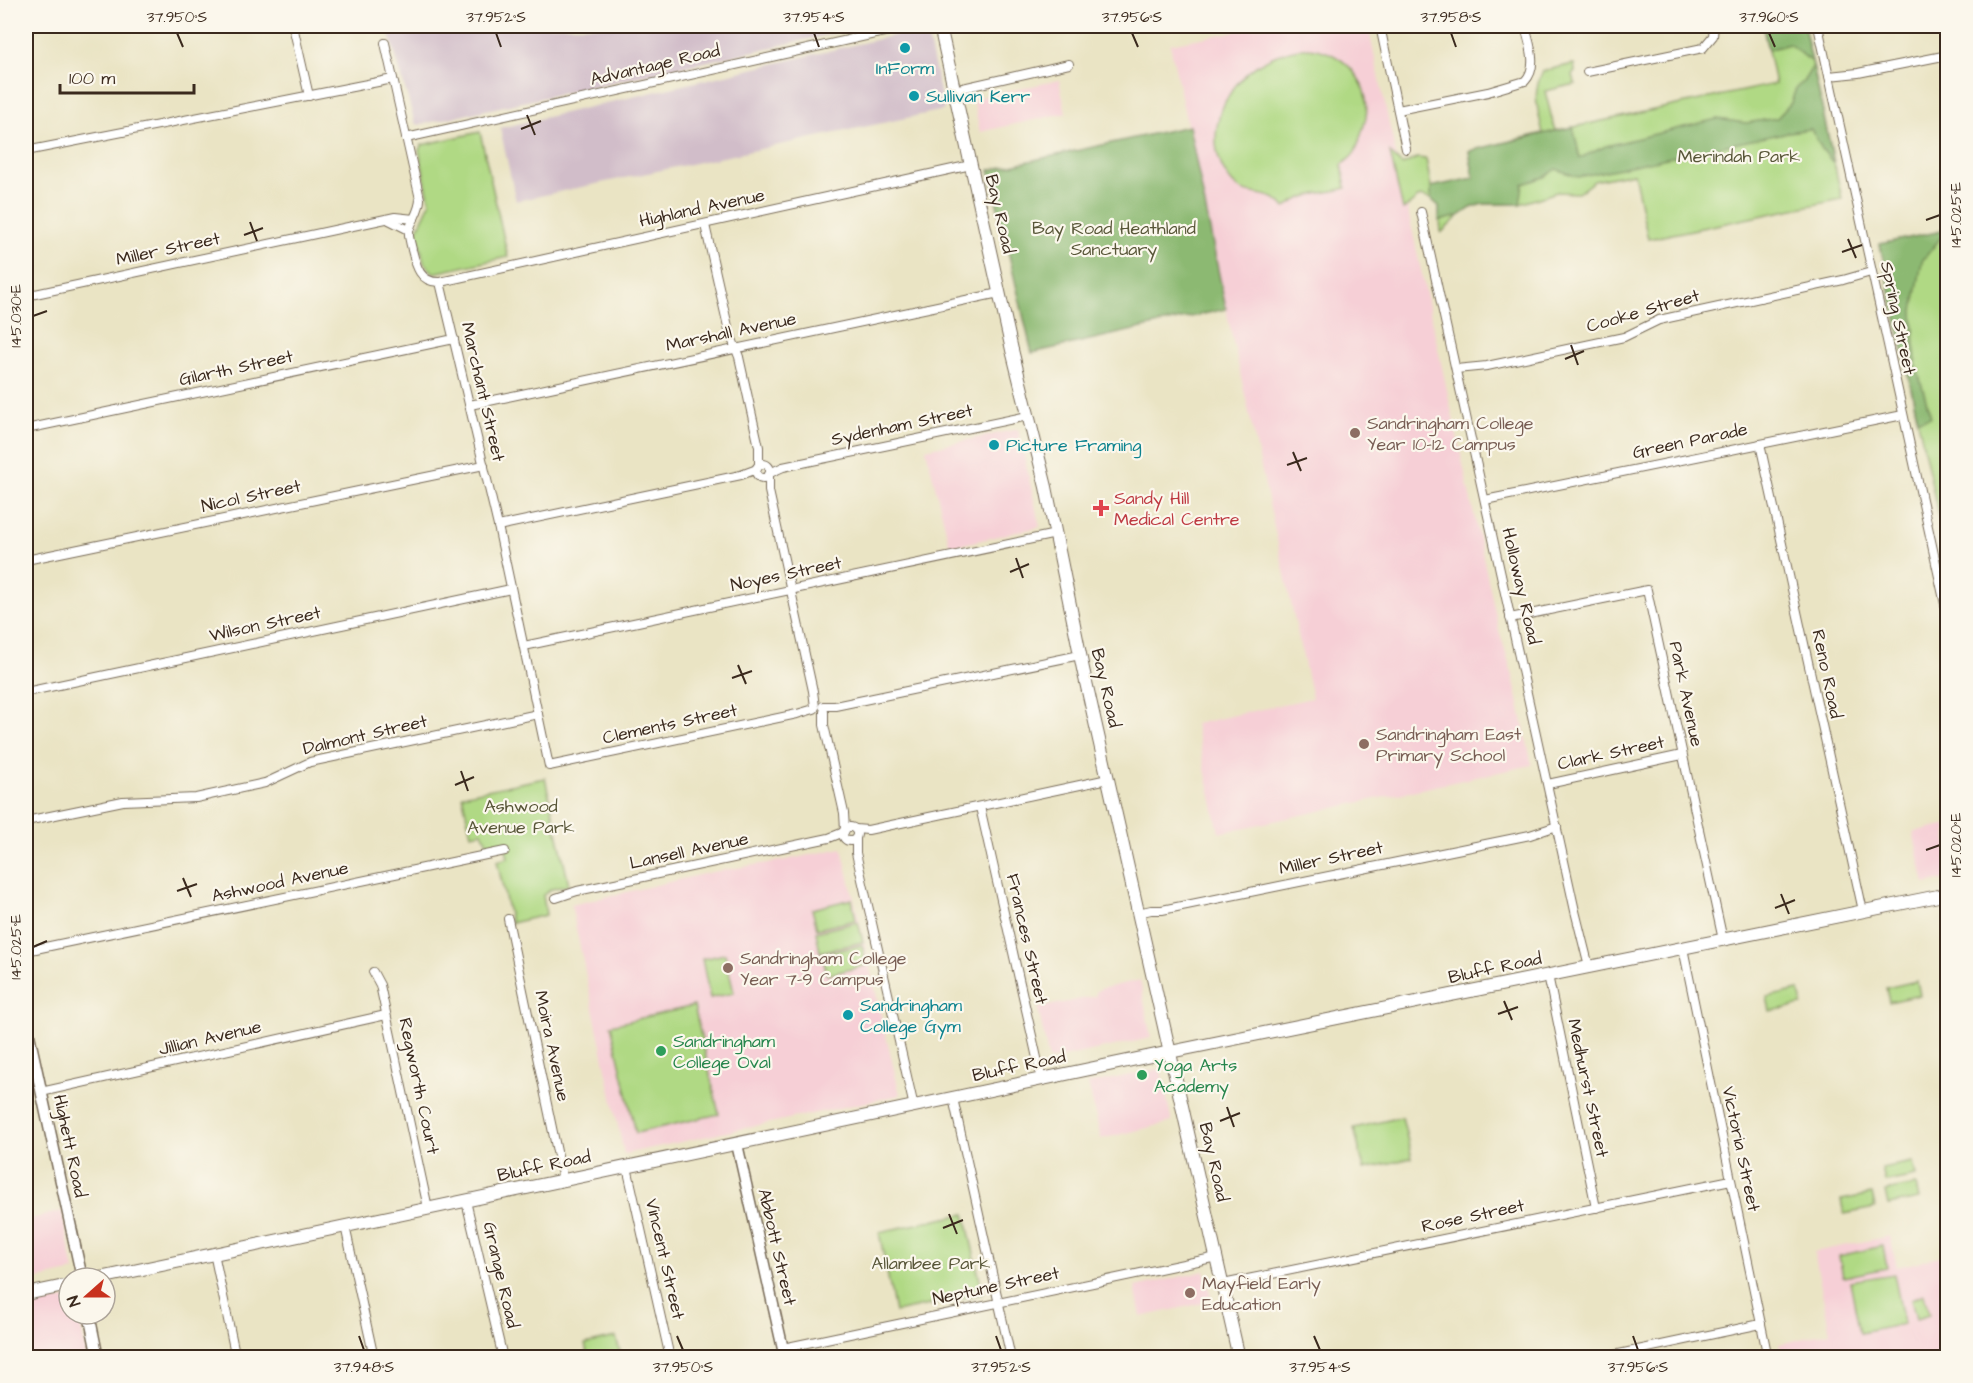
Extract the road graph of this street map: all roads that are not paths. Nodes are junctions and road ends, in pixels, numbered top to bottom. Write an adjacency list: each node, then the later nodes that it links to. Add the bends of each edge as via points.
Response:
1 (293, 26): 15 (street)
2 (911, 26): 17 (street, Advantage Road)
3 (940, 26): 14 (main road, Bay Road)
4 (1380, 26): 16 (street)
5 (1525, 26): 16 (street, via 1533,64 1525,81)
6 (1714, 26): 11 (street, via 1713,36 1703,48)
7 (1818, 26): 13 (street, Spring Street)
8 (385, 43): 12 (street)
9 (1947, 55): 13 (street)
10 (1069, 64): 14 (street)
11 (1587, 72)
12 (393, 79): 15 (street); 17 (street)
13 (1830, 79): 26 (street, Spring Street)
14 (954, 90): 20 (main road, Bay Road)
15 (309, 96): 19 (street)
16 (1398, 110): 18 (street)
17 (406, 138): 22 (street, via 420,199)
18 (1406, 149)
19 (26, 151)
20 (971, 165): 24 (street, Highland Avenue); 28 (main road, Bay Road)
21 (1421, 212): 32 (street, Holloway Road)
22 (414, 219): 23 (street, Miller Street); 25 (street)
23 (388, 220): 25 (street); 29 (street, Miller Street)
24 (705, 225): 27 (street, Highland Avenue); 31 (street)
25 (410, 230): 27 (street, via 419,272 427,280)
26 (1872, 274): 32 (street, Cooke Street, via 1659,320 1624,337); 34 (street, Spring Street)
27 (440, 282): 30 (street, Marchant Street)
28 (999, 293): 31 (street, Marshall Avenue); 35 (main road, Bay Road)
29 (26, 296)
30 (454, 339): 33 (street, Marchant Street); 36 (street, Gilarth Street)
31 (735, 348): 33 (street, Marshall Avenue); 39 (street)
32 (1456, 372): 40 (street, Holloway Road)
33 (470, 405): 38 (street, Marchant Street)
34 (1903, 415): 37 (street, Green Parade); 47 (street, Spring Street)
35 (1028, 416): 39 (street, Sydenham Street); 42 (main road, Bay Road)
36 (26, 429)
37 (1760, 444): 40 (street, Green Parade); 64 (street, Reno Road)
38 (484, 465): 41 (street, Marchant Street); 43 (street, Nicol Street)
39 (764, 471): 41 (street, Sydenham Street); 45 (street)
40 (1485, 500): 46 (street, Holloway Road)
41 (498, 526): 44 (street, Marchant Street)
42 (1056, 534): 45 (street, Noyes Street); 49 (main road, Bay Road)
43 (26, 560)
44 (511, 589): 48 (street, Marchant Street); 50 (street, Wilson Street)
45 (791, 590): 48 (street, Noyes Street); 51 (street)
46 (1510, 618): 53 (street, Park Avenue, via 1647,590); 56 (street, Holloway Road)
47 (1947, 618)
48 (524, 646): 52 (street, Marchant Street)
49 (1080, 655): 51 (street, Clements Street); 55 (main road, Bay Road)
50 (26, 692)
51 (819, 710): 54 (street, Clements Street); 60 (street)
52 (538, 714): 54 (street, Marchant Street); 58 (street, Dalmont Street, via 310,762 265,783 196,798 123,801)
53 (1682, 754): 56 (street, Clark Street); 67 (street, Park Avenue)
54 (549, 766)
55 (1108, 779): 57 (street, Lansell Avenue); 65 (main road, Bay Road)
56 (1548, 784): 59 (street, Holloway Road)
57 (980, 807): 60 (street, Lansell Avenue); 76 (street, Frances Street)
58 (26, 821)
59 (1557, 829): 65 (street, Miller Street); 70 (street, Holloway Road)
60 (850, 834): 63 (street, Lansell Avenue); 79 (street)
61 (506, 851): 69 (street, Ashwood Avenue)
62 (1947, 894): 64 (main road, Bluff Road)
63 (556, 898)
64 (1863, 911): 67 (main road, Bluff Road)
65 (1138, 913): 75 (main road, Bay Road)
66 (508, 919): 82 (street, Moira Avenue)
67 (1723, 940): 68 (main road, Bluff Road)
68 (1683, 948): 70 (main road, Bluff Road); 83 (street, Victoria Street)
69 (26, 951)
70 (1589, 967): 72 (main road, Bluff Road)
71 (373, 972): 73 (street, Regworth Court)
72 (1548, 975): 75 (main road, Bluff Road); 86 (street, Medhurst Street)
73 (386, 1015): 77 (street, Jillian Avenue); 85 (street, Regworth Court)
74 (26, 1025): 77 (street, Highett Road)
75 (1170, 1052): 76 (main road, Bluff Road); 89 (main road, Bay Road)
76 (1042, 1080): 78 (main road, Bluff Road)
77 (41, 1092): 90 (street, Highett Road)
78 (953, 1098): 79 (main road, Bluff Road); 95 (street)
79 (914, 1107): 80 (main road, Bluff Road)
80 (737, 1144): 81 (main road, Bluff Road); 98 (street, Abbott Street)
81 (627, 1167): 82 (main road, Bluff Road); 103 (street, Vincent Street)
82 (563, 1180): 84 (main road, Bluff Road)
83 (1731, 1180): 86 (street, Rose Street); 96 (street, Victoria Street)
84 (466, 1201): 85 (main road, Bluff Road); 102 (street, Grange Road)
85 (428, 1208): 87 (main road, Bluff Road)
86 (1596, 1208): 92 (street, Rose Street)
87 (345, 1226): 88 (main road, Bluff Road); 101 (street)
88 (214, 1253): 91 (main road, Bluff Road); 100 (street)
89 (1216, 1257): 92 (main road, Bay Road); 95 (street, Neptune Street)
90 (79, 1266)
91 (117, 1274)
92 (1223, 1284): 105 (main road, Bay Road)
93 (57, 1288): 94 (main road)
94 (26, 1294)
95 (999, 1303): 98 (street, Neptune Street); 104 (street)
96 (1761, 1324): 106 (street); 107 (street, Victoria Street)
97 (91, 1326): 99 (street)
98 (784, 1353)
99 (98, 1358)
100 (236, 1358)
101 (374, 1358)
102 (503, 1358)
103 (670, 1358)
104 (1011, 1358)
105 (1239, 1358)
106 (1600, 1358)
107 (1768, 1358)

